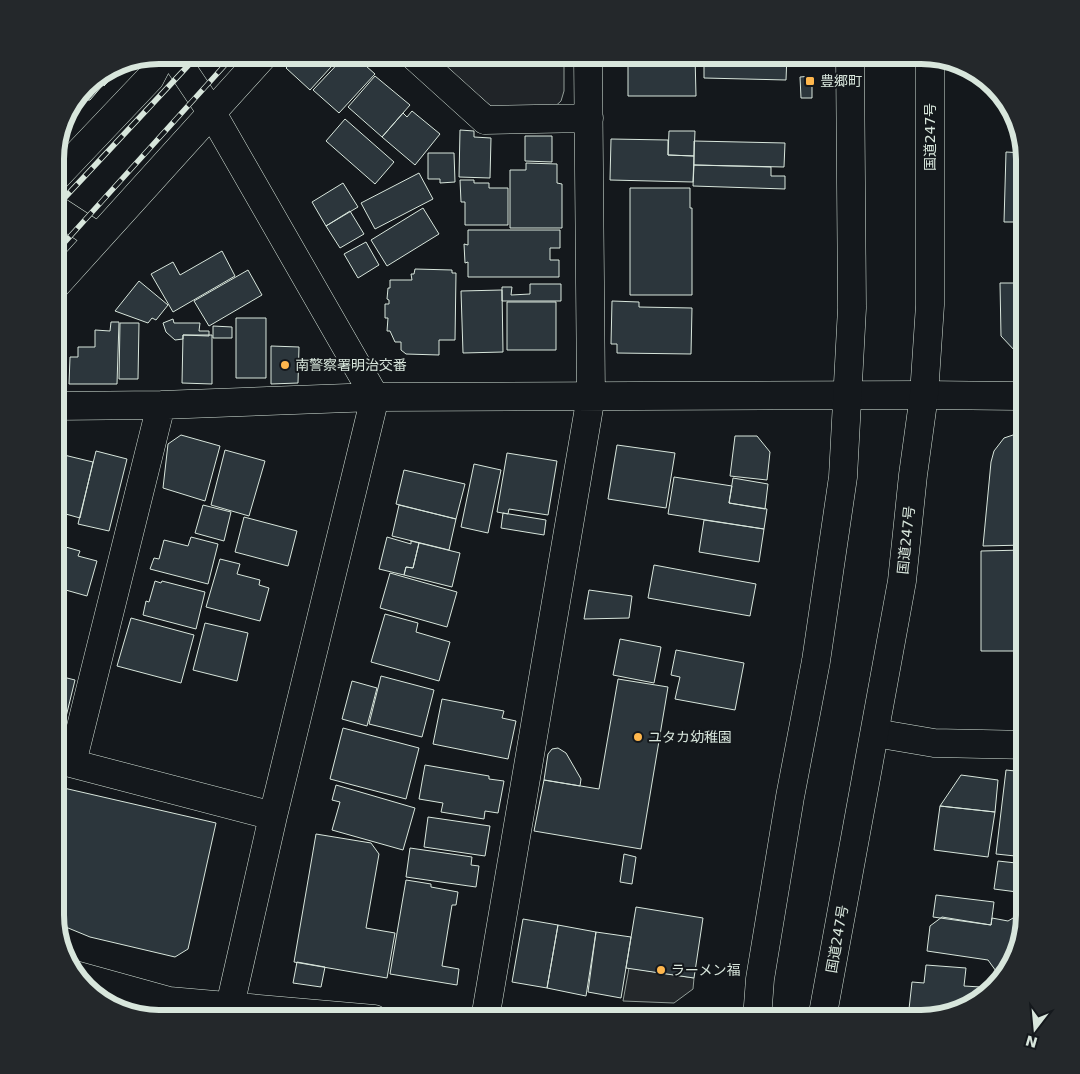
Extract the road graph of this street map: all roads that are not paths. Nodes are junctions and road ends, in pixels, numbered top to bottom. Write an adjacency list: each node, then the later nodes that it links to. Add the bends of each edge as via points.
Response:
1 (157, 64): 10 (main road, via 150,78)
2 (179, 64): 8 (main road)
3 (256, 64): 8 (main road)
4 (423, 64): 9 (main road, via 485,120)
5 (588, 64): 9 (main road)
6 (850, 64): 16 (main road, via 852,308)
7 (930, 64): 14 (main road, 国道247号, via 930,305)
8 (212, 113): 12 (main road); 18 (main road)
9 (589, 118): 15 (main road)
10 (64, 169)
11 (64, 215): 12 (main road)
12 (98, 237): 13 (main road)
13 (64, 276)
14 (924, 395): 16 (main road); 17 (main road); 21 (main road, 国道247号, via 912,475 902,581)
15 (592, 396): 16 (main road); 18 (main road); 29 (main road)
16 (847, 396): 30 (main road, via 842,477 816,661 790,797)
17 (1016, 396)
18 (375, 397): 19 (main road); 25 (main road)
19 (160, 405): 20 (main road); 23 (main road)
20 (64, 406)
21 (875, 733): 22 (main road, via 934,743); 31 (main road, 国道247号)
22 (1016, 745)
23 (64, 757)
24 (64, 761): 25 (main road)
25 (273, 816): 28 (main road)
26 (87, 978): 27 (main road)
27 (214, 1010)
28 (229, 1010)
29 (487, 1010)
30 (758, 1010)
31 (824, 1010)

